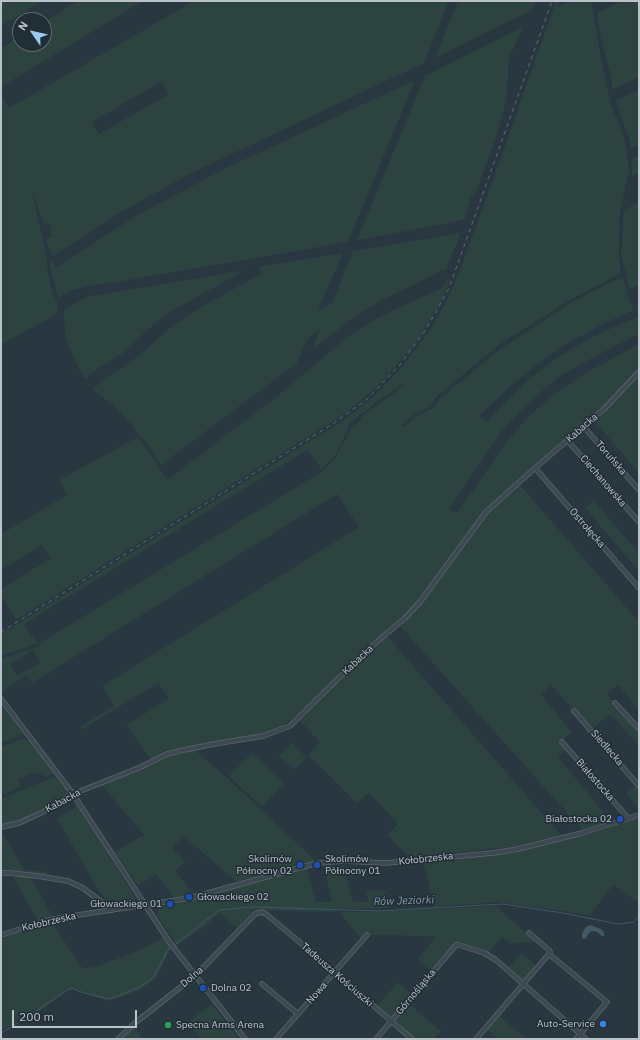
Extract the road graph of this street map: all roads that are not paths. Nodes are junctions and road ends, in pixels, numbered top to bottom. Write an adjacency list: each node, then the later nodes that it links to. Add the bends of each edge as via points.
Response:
1 (639, 372): 2 (street, Kabacka, via 604,409)
2 (583, 426): 3 (street, Kabacka); 5 (street, Toruńska)
3 (567, 440): 4 (street, Kabacka); 6 (street, Ciechanowska)
4 (534, 468): 7 (street, Ostrołęcka); 14 (street, Kabacka, via 486,512 420,602 405,618 366,651 290,726 263,736 179,751)
5 (639, 490)
6 (639, 522)
7 (639, 588)
8 (1, 699): 14 (street)
9 (615, 703): 11 (street)
10 (574, 711): 13 (street, Siedlecka)
11 (639, 729)
12 (562, 742): 16 (street, Białostocka)
13 (639, 786)
14 (74, 794): 17 (street, Kabacka, via 26,820 12,826); 19 (street)
15 (639, 815): 16 (street, Kołobrzeska)
16 (628, 818): 19 (street, Kołobrzeska, via 548,842 493,853 386,863 316,863 190,898)
17 (1, 827)
18 (3, 873): 20 (street, via 68,881 83,888)
19 (145, 904): 20 (street, Kołobrzeska); 27 (street, via 170,943)
20 (112, 910): 23 (street, Kołobrzeska, via 50,920)
21 (262, 912): 26 (street, Tadeusza Kościuszki); 27 (street, Dolna, via 255,914)
22 (529, 933): 25 (street, via 549,950)
23 (1, 935)
24 (367, 936): 26 (street, Nowa)
25 (549, 954): 29 (street); 32 (street, via 607,1002)
26 (334, 972): 30 (street, Nowa); 31 (street, Tadeusza Kościuszki)
27 (196, 975): 33 (street, Dolna); 34 (street)
28 (262, 984): 30 (street)
29 (523, 984): 31 (street, Górnośląska, via 490,956 456,945); 32 (street); 38 (street)
30 (298, 1014): 35 (street, Nowa)
31 (391, 1022): 36 (street, Górnośląska); 37 (street, Tadeusza Kościuszki)
32 (580, 1034): 39 (street); 40 (street)
33 (118, 1039)
34 (245, 1039)
35 (276, 1039)
36 (376, 1039)
37 (412, 1039)
38 (476, 1039)
39 (576, 1039)
40 (586, 1039)

